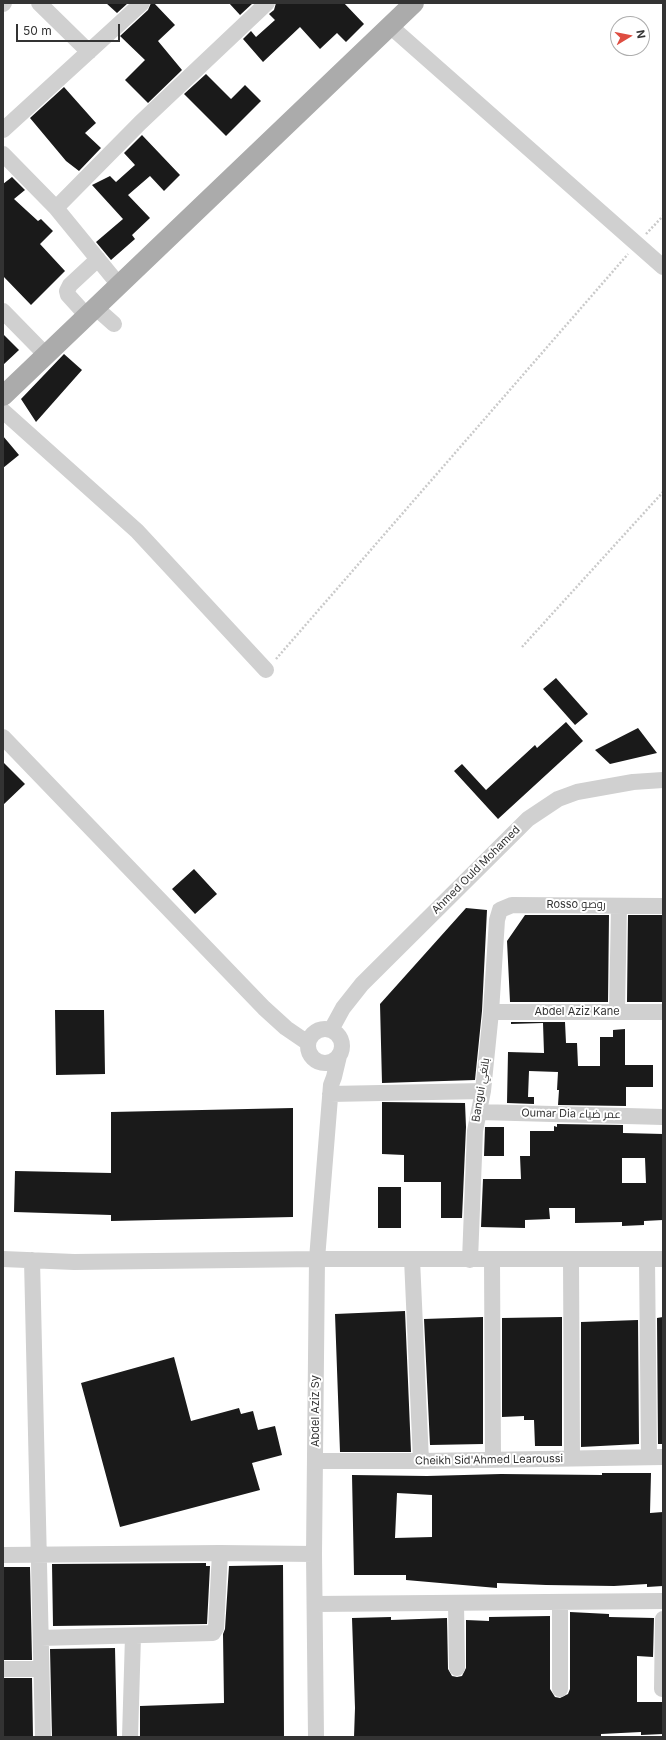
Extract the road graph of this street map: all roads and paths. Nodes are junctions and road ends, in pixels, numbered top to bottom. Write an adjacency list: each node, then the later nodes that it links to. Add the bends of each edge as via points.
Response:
1 (38, 3): 6 (street)
2 (142, 3): 6 (street)
3 (266, 3): 9 (street, via 140,123)
4 (414, 3): 5 (main road)
5 (390, 26): 11 (street); 14 (main road)
6 (89, 52): 7 (street)
7 (3, 130)
8 (3, 154): 9 (street)
9 (56, 208): 12 (street)
10 (663, 216): 11 (path)
11 (637, 244): 13 (street); 23 (path)
12 (98, 259): 14 (street); 16 (street, via 70,285 67,291 68,296)
13 (663, 267)
14 (119, 285): 16 (main road)
15 (3, 311): 18 (street)
16 (91, 312): 17 (street); 18 (main road)
17 (114, 324)
18 (46, 356): 19 (main road)
19 (3, 396)
20 (3, 411): 23 (street, via 137,531)
21 (663, 492): 22 (path)
22 (522, 647)
23 (266, 670)
24 (3, 737): 33 (street, via 264,1008)
25 (663, 780): 32 (street, Ahmed Ould Mohamed, via 603,786 570,794 528,819 362,984 343,1008)
26 (619, 906): 27 (street, Rosso روصو); 28 (street, Rosso روصو, via 512,905 500,910); 29 (street)
27 (663, 906)
28 (497, 920): 30 (street, Bangui بانغي)
29 (617, 1011): 30 (street, Abdel Aziz Kane); 31 (street, Abdel Aziz Kane)
30 (491, 1012): 37 (street, Bangui بانغي)
31 (663, 1012)
32 (331, 1030): 33 (street, via 319,1030); 34 (street, via 340,1038 342,1044)
33 (308, 1043): 35 (street, via 309,1053)
34 (339, 1056): 35 (street, via 331,1063); 36 (street, Abdel Aziz Sy)
35 (316, 1061): 36 (street)
36 (330, 1090): 37 (street); 41 (street, Abdel Aziz Sy)
37 (483, 1091): 38 (street, Bangui بانغي)
38 (479, 1112): 39 (street, Oumar Dia عمر ضياء); 47 (street, Bangui بانغي, via 475,1132)
39 (663, 1117)
40 (3, 1259): 46 (street)
41 (317, 1259): 42 (street); 46 (street, via 74,1262); 51 (street, Abdel Aziz Sy)
42 (412, 1259): 47 (street); 52 (street)
43 (492, 1259): 44 (street); 47 (street); 50 (street)
44 (571, 1259): 45 (street); 49 (street)
45 (655, 1259): 48 (street)
46 (32, 1260): 55 (street)
47 (470, 1260)
48 (656, 1457): 49 (street, Cheikh Sid'Ahmed Learoussi)
49 (572, 1458): 50 (street, Cheikh Sid'Ahmed Learoussi)
50 (493, 1460): 52 (street, Cheikh Sid'Ahmed Learoussi)
51 (316, 1461): 52 (street, Cheikh Sid'Ahmed Learoussi); 56 (street, Abdel Aziz Sy)
52 (421, 1461)
53 (220, 1553): 55 (street); 56 (street); 62 (street, via 216,1628 213,1633)
54 (3, 1554): 55 (street)
55 (39, 1554): 63 (street)
56 (314, 1554): 60 (street, Abdel Aziz Sy)
57 (663, 1601): 58 (street)
58 (560, 1602): 59 (street); 67 (street)
59 (456, 1603): 60 (street); 64 (street)
60 (316, 1604): 71 (street, Abdel Aziz Sy)
61 (663, 1619): 68 (street)
62 (133, 1636): 63 (street); 70 (street)
63 (41, 1638): 66 (street)
64 (457, 1668)
65 (3, 1669): 66 (street)
66 (41, 1669): 69 (street)
67 (560, 1689)
68 (662, 1689)
69 (43, 1737)
70 (130, 1737)
71 (316, 1737)

